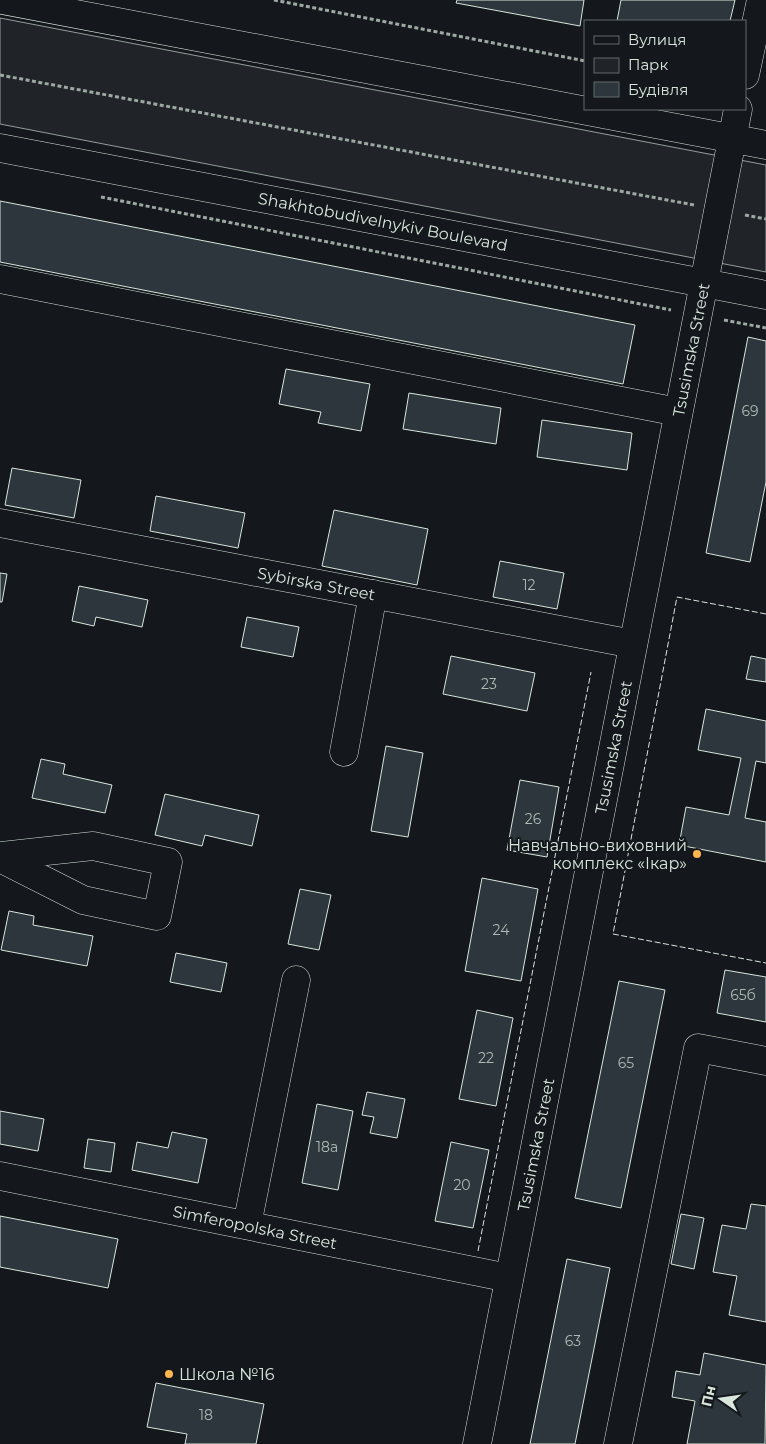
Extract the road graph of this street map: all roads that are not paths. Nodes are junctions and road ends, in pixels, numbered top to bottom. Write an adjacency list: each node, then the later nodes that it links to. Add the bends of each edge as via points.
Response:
1 (2, 0): 5 (street)
2 (760, 0): 3 (street)
3 (746, 70)
4 (738, 110): 5 (street, Tsusimska Street)
5 (731, 138): 6 (street); 9 (street, Tsusimska Street)
6 (766, 145)
7 (0, 148): 9 (street, Shakhtobudivelnykiv Boulevard)
8 (0, 279): 11 (street)
9 (703, 283): 10 (street, Shakhtobudivelnykiv Boulevard); 11 (street, Tsusimska Street)
10 (766, 295)
11 (678, 412): 14 (street, Tsusimska Street)
12 (0, 523): 13 (street, Sybirska Street)
13 (373, 594): 14 (street, Sybirska Street); 15 (street)
14 (633, 644): 21 (street, Tsusimska Street)
15 (344, 752)
16 (0, 857): 16 (street, via 83,900 157,916 168,862 93,846)
17 (296, 980): 20 (street)
18 (766, 1060): 23 (street, via 698,1048)
19 (0, 1176): 20 (street, Simferopolska Street)
20 (247, 1226): 21 (street, Simferopolska Street)
21 (509, 1278): 22 (street, Tsusimska Street)
22 (477, 1444)
23 (618, 1444)

